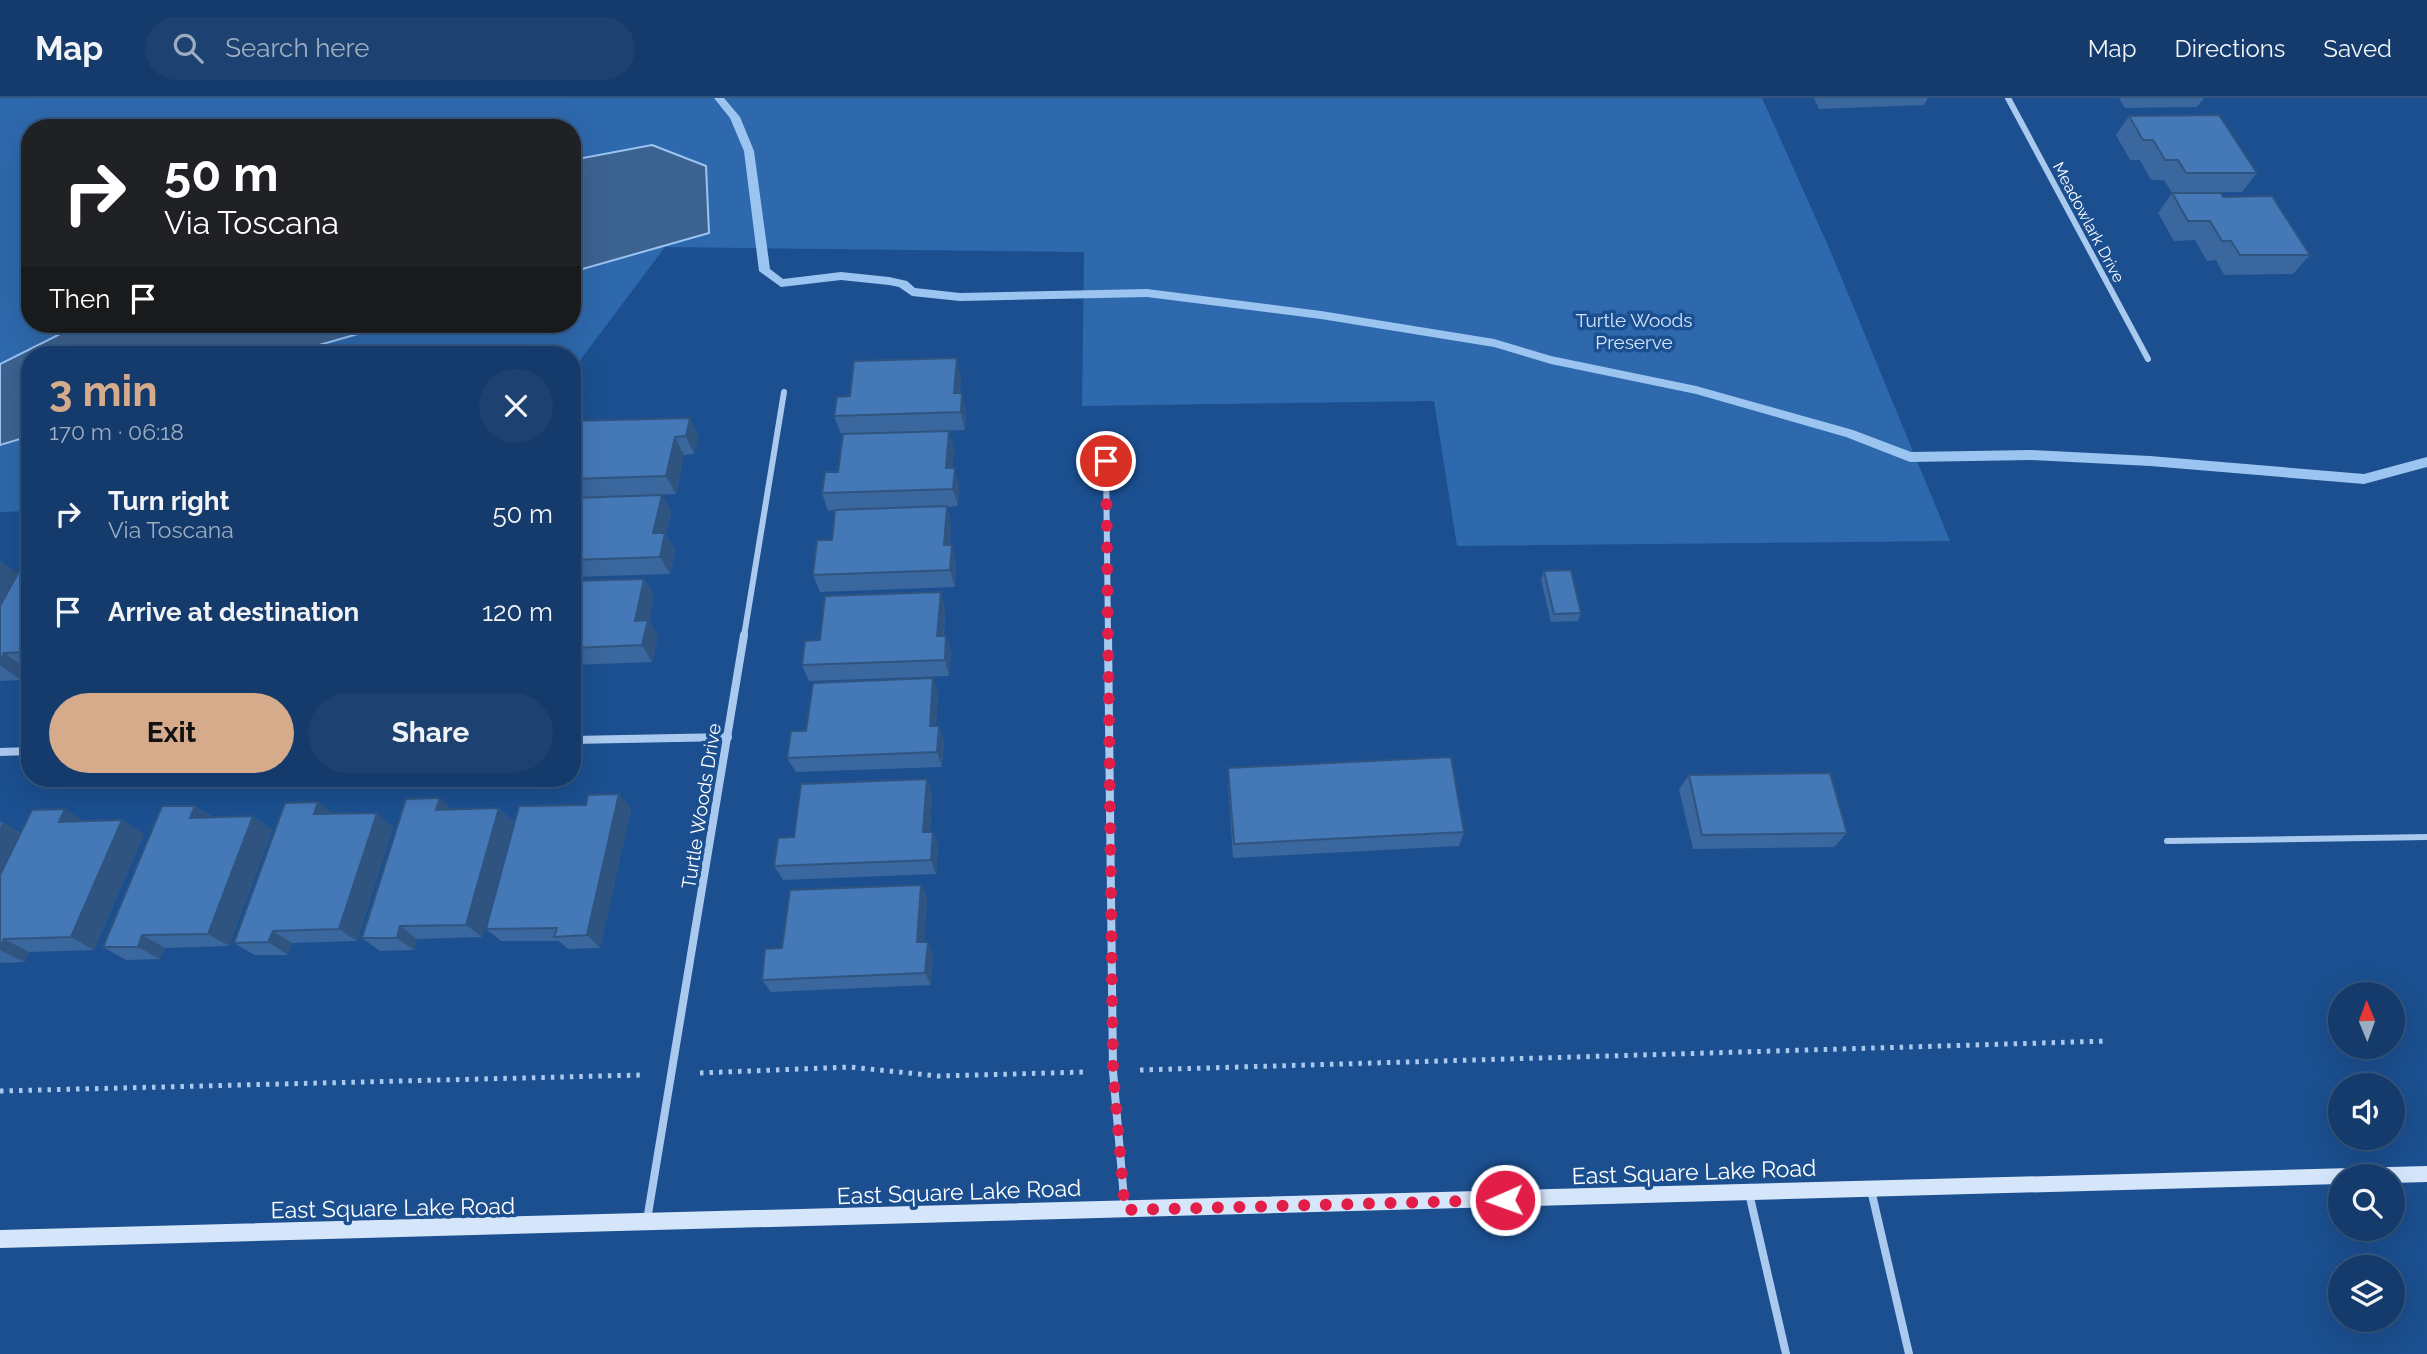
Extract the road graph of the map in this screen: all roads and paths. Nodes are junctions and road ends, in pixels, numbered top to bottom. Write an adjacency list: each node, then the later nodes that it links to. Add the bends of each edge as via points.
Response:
1 (2008, 98): 2 (street, Meadowlark Drive)
2 (2148, 359)
3 (785, 392): 5 (street, Turtle Woods Drive)
4 (1106, 461): 22 (street, via 1113,1070)
5 (728, 737): 6 (street); 23 (street, Turtle Woods Drive)
6 (581, 740)
7 (21, 751): 8 (street)
8 (0, 752)
9 (2427, 836): 10 (lane)
10 (2166, 841)
11 (2108, 1041): 12 (path)
12 (1147, 1070)
13 (1079, 1072): 14 (path, via 938,1076 850,1067)
14 (703, 1073)
15 (639, 1075): 16 (path)
16 (0, 1091)
17 (2427, 1174): 18 (main road, East Square Lake Road)
18 (2405, 1175)
19 (2328, 1176): 20 (main road, East Square Lake Road)
20 (1871, 1190): 21 (main road, East Square Lake Road); 26 (street)
21 (1749, 1193): 22 (main road, East Square Lake Road); 25 (street)
22 (1125, 1210): 23 (main road, East Square Lake Road)
23 (646, 1224): 24 (main road, East Square Lake Road)
24 (0, 1239)
25 (1786, 1354)
26 (1909, 1354)

